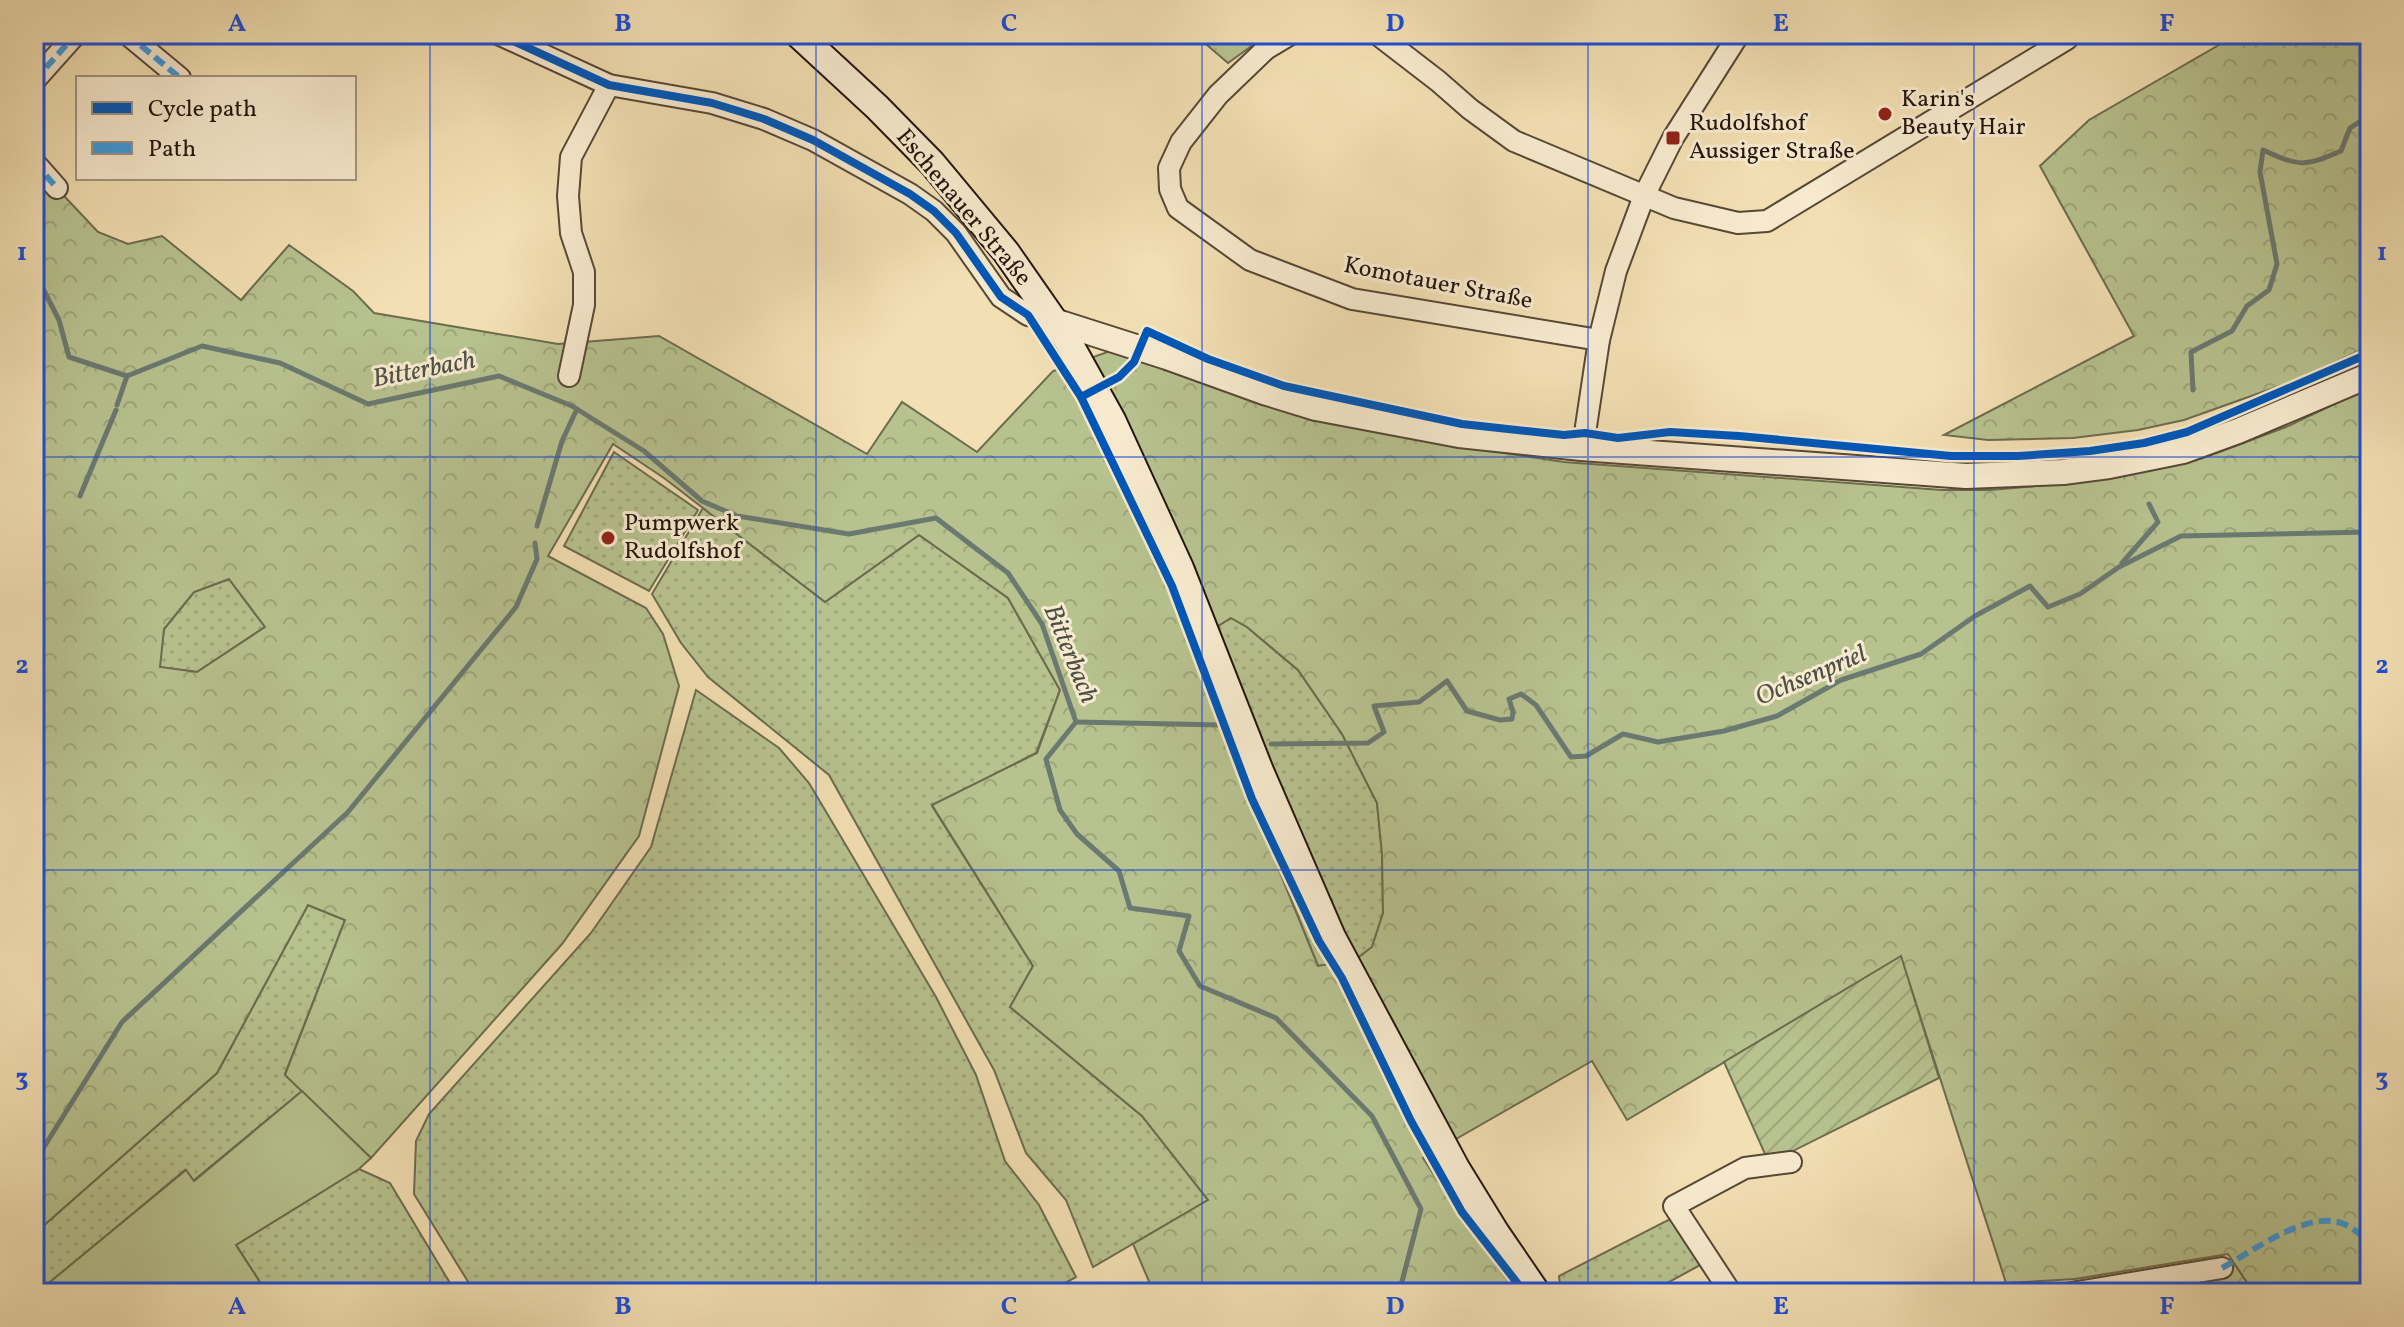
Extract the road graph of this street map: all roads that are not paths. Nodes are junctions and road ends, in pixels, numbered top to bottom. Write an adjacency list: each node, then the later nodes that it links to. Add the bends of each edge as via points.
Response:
1 (76, 34): 10 (street)
2 (127, 34): 9 (street)
3 (498, 34): 11 (street)
4 (798, 34): 15 (main road, Eschenauer Straße, via 932,163 1006,252)
5 (1291, 34): 16 (street, Komotauer Straße, via 1266,49 1218,95 1181,142 1169,168 1178,208 1250,260 1352,299)
6 (1377, 34): 14 (street, via 1514,141)
7 (1739, 34): 14 (street, via 1673,138)
8 (2071, 34): 14 (street, via 1767,221 1738,223)
9 (178, 76)
10 (34, 81)
11 (609, 85): 15 (street, via 712,103 813,140 934,211 1001,297 1028,315); 18 (street, via 571,157 571,233 584,272 584,305)
12 (34, 162): 13 (street)
13 (57, 188)
14 (1644, 196): 16 (street, via 1616,271)
15 (1054, 321): 19 (street, via 1316,408 1459,435); 22 (main road, Eschenauer Straße, via 1105,408 1180,568 1332,937 1452,1161)
16 (1599, 340): 19 (street)
17 (2370, 375): 19 (street, via 2200,445 2063,472 1966,476)
18 (569, 376)
19 (1581, 448)
20 (1791, 1162): 23 (street, via 1745,1168 1674,1206)
21 (2222, 1268): 24 (street)
22 (1537, 1293)
23 (1731, 1293)
24 (2071, 1293)

